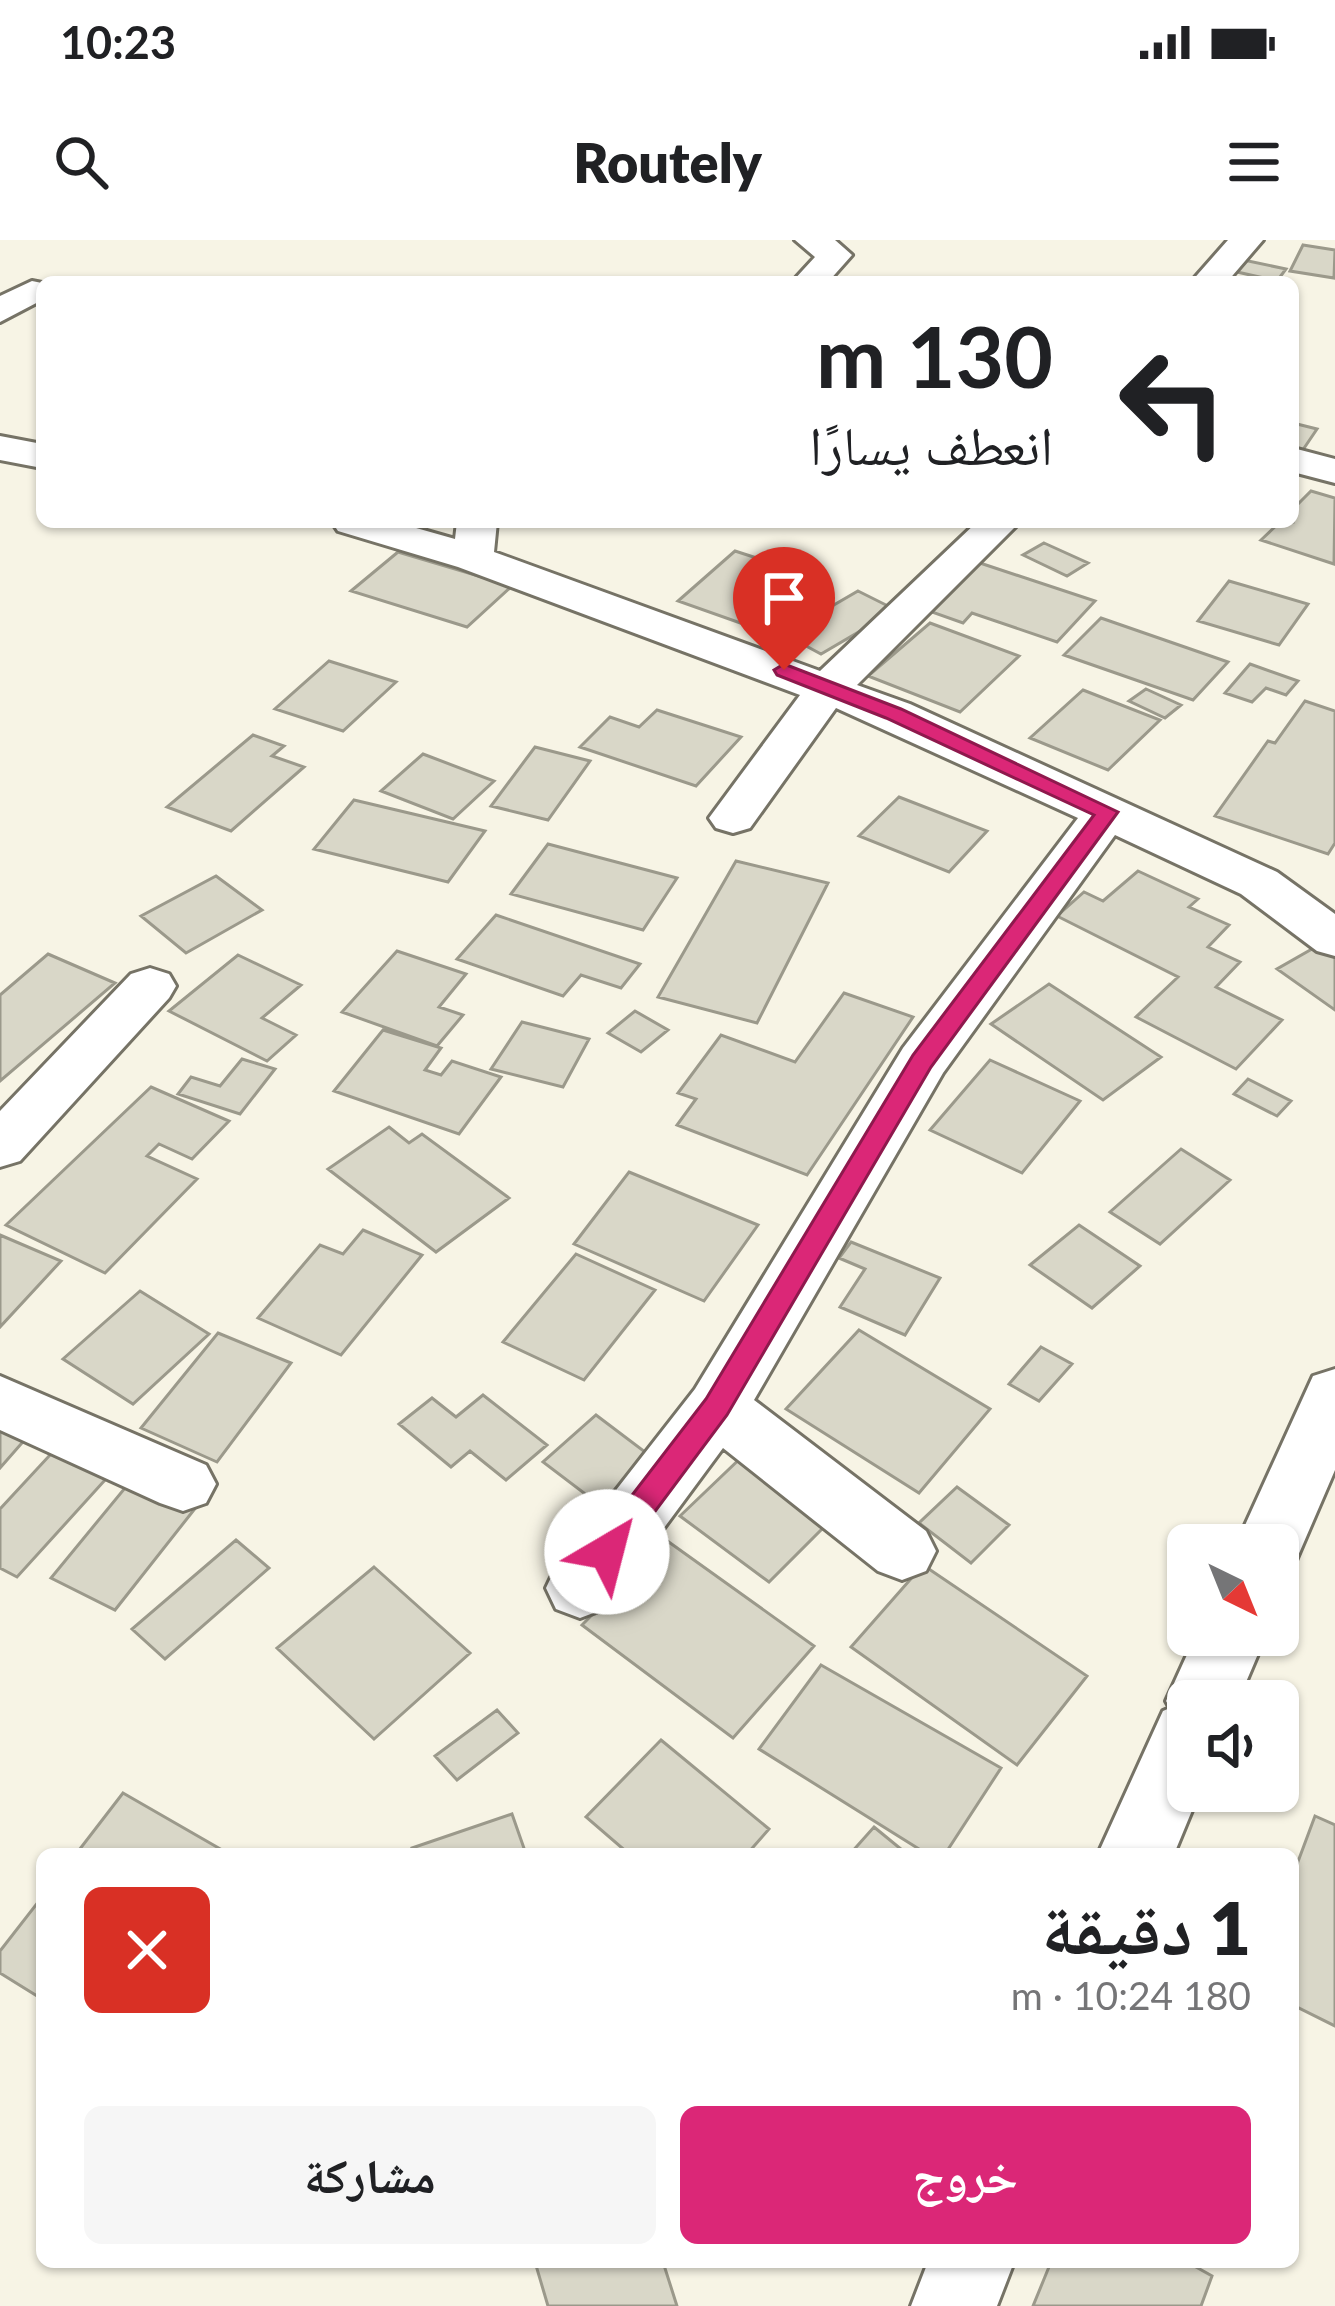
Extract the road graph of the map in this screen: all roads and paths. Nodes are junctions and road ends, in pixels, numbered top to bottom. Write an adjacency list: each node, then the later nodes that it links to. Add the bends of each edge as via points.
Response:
1 (812, 240): 3 (street, via 835,255)
2 (1246, 240): 4 (street)
3 (815, 276)
4 (1213, 276)
5 (32, 291): 6 (street)
6 (0, 311)
7 (0, 448): 8 (street)
8 (36, 455)
9 (1299, 462): 10 (street)
10 (1335, 471)
11 (393, 528): 13 (street)
12 (994, 528): 14 (street)
13 (475, 540): 14 (street)
14 (829, 687): 15 (street); 16 (street)
15 (1107, 812): 17 (street, via 1258,883); 22 (street, via 922,1061)
16 (733, 818)
17 (1335, 939)
18 (150, 986): 19 (street)
19 (0, 1146)
20 (1335, 1394): 24 (street)
21 (0, 1402): 23 (street)
22 (717, 1407): 25 (street); 26 (street)
23 (183, 1484)
24 (1279, 1524)
25 (902, 1551)
26 (580, 1588)
27 (1167, 1782): 28 (street)
28 (1139, 1848)
29 (969, 2268): 30 (street)
30 (954, 2306)

